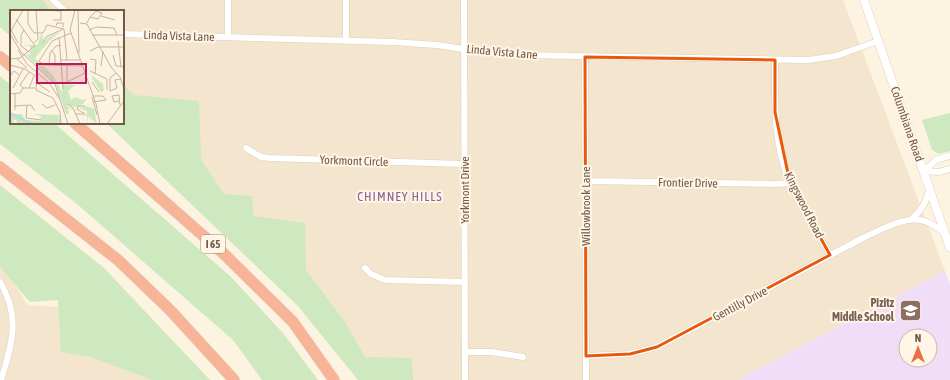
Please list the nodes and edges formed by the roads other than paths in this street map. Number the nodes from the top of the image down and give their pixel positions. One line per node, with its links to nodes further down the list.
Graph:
1 (53, 0): 6 (street)
2 (228, 0): 8 (street)
3 (346, 0): 9 (street)
4 (464, 0): 11 (street, Yorkmont Drive)
5 (864, 0): 10 (main road, Columbiana Road)
6 (63, 10)
7 (124, 34): 8 (street, Linda Vista Lane)
8 (228, 37): 9 (street, Linda Vista Lane)
9 (346, 40): 11 (street, Linda Vista Lane)
10 (878, 41): 14 (street, Linda Vista Lane); 22 (main road, Columbiana Road)
11 (464, 49): 13 (street, Linda Vista Lane); 19 (street, Yorkmont Drive)
12 (0, 57): 15 (highway)
13 (585, 57): 14 (street, Linda Vista Lane); 23 (street, Willowbrook Lane)
14 (775, 60): 24 (street, Kingswood Road)
15 (10, 65)
16 (76, 124): 38 (highway, I 65)
17 (246, 148): 19 (street, Yorkmont Circle)
18 (950, 156): 22 (street)
19 (464, 164): 32 (street, Yorkmont Drive)
20 (0, 166): 37 (highway)
21 (950, 169): 22 (street)
22 (924, 171): 25 (main road, Columbiana Road)
23 (586, 181): 24 (street, Frontier Drive); 34 (street, Willowbrook Lane)
24 (790, 182): 29 (street, Kingswood Road)
25 (930, 188): 26 (street, Gentilly Drive); 27 (main road, Columbiana Road)
26 (911, 220): 27 (street, Gentilly Drive); 29 (street, Gentilly Drive)
27 (945, 233): 28 (main road, Columbiana Road)
28 (950, 248)
29 (830, 255): 34 (street, Gentilly Drive)
30 (365, 268): 32 (street)
31 (0, 282): 36 (street)
32 (465, 282): 33 (street, Yorkmont Drive)
33 (465, 352): 35 (street); 39 (street, Yorkmont Drive)
34 (586, 356): 40 (street)
35 (523, 357)
36 (1, 380)
37 (234, 380)
38 (334, 380)
39 (466, 380)
40 (586, 380)

